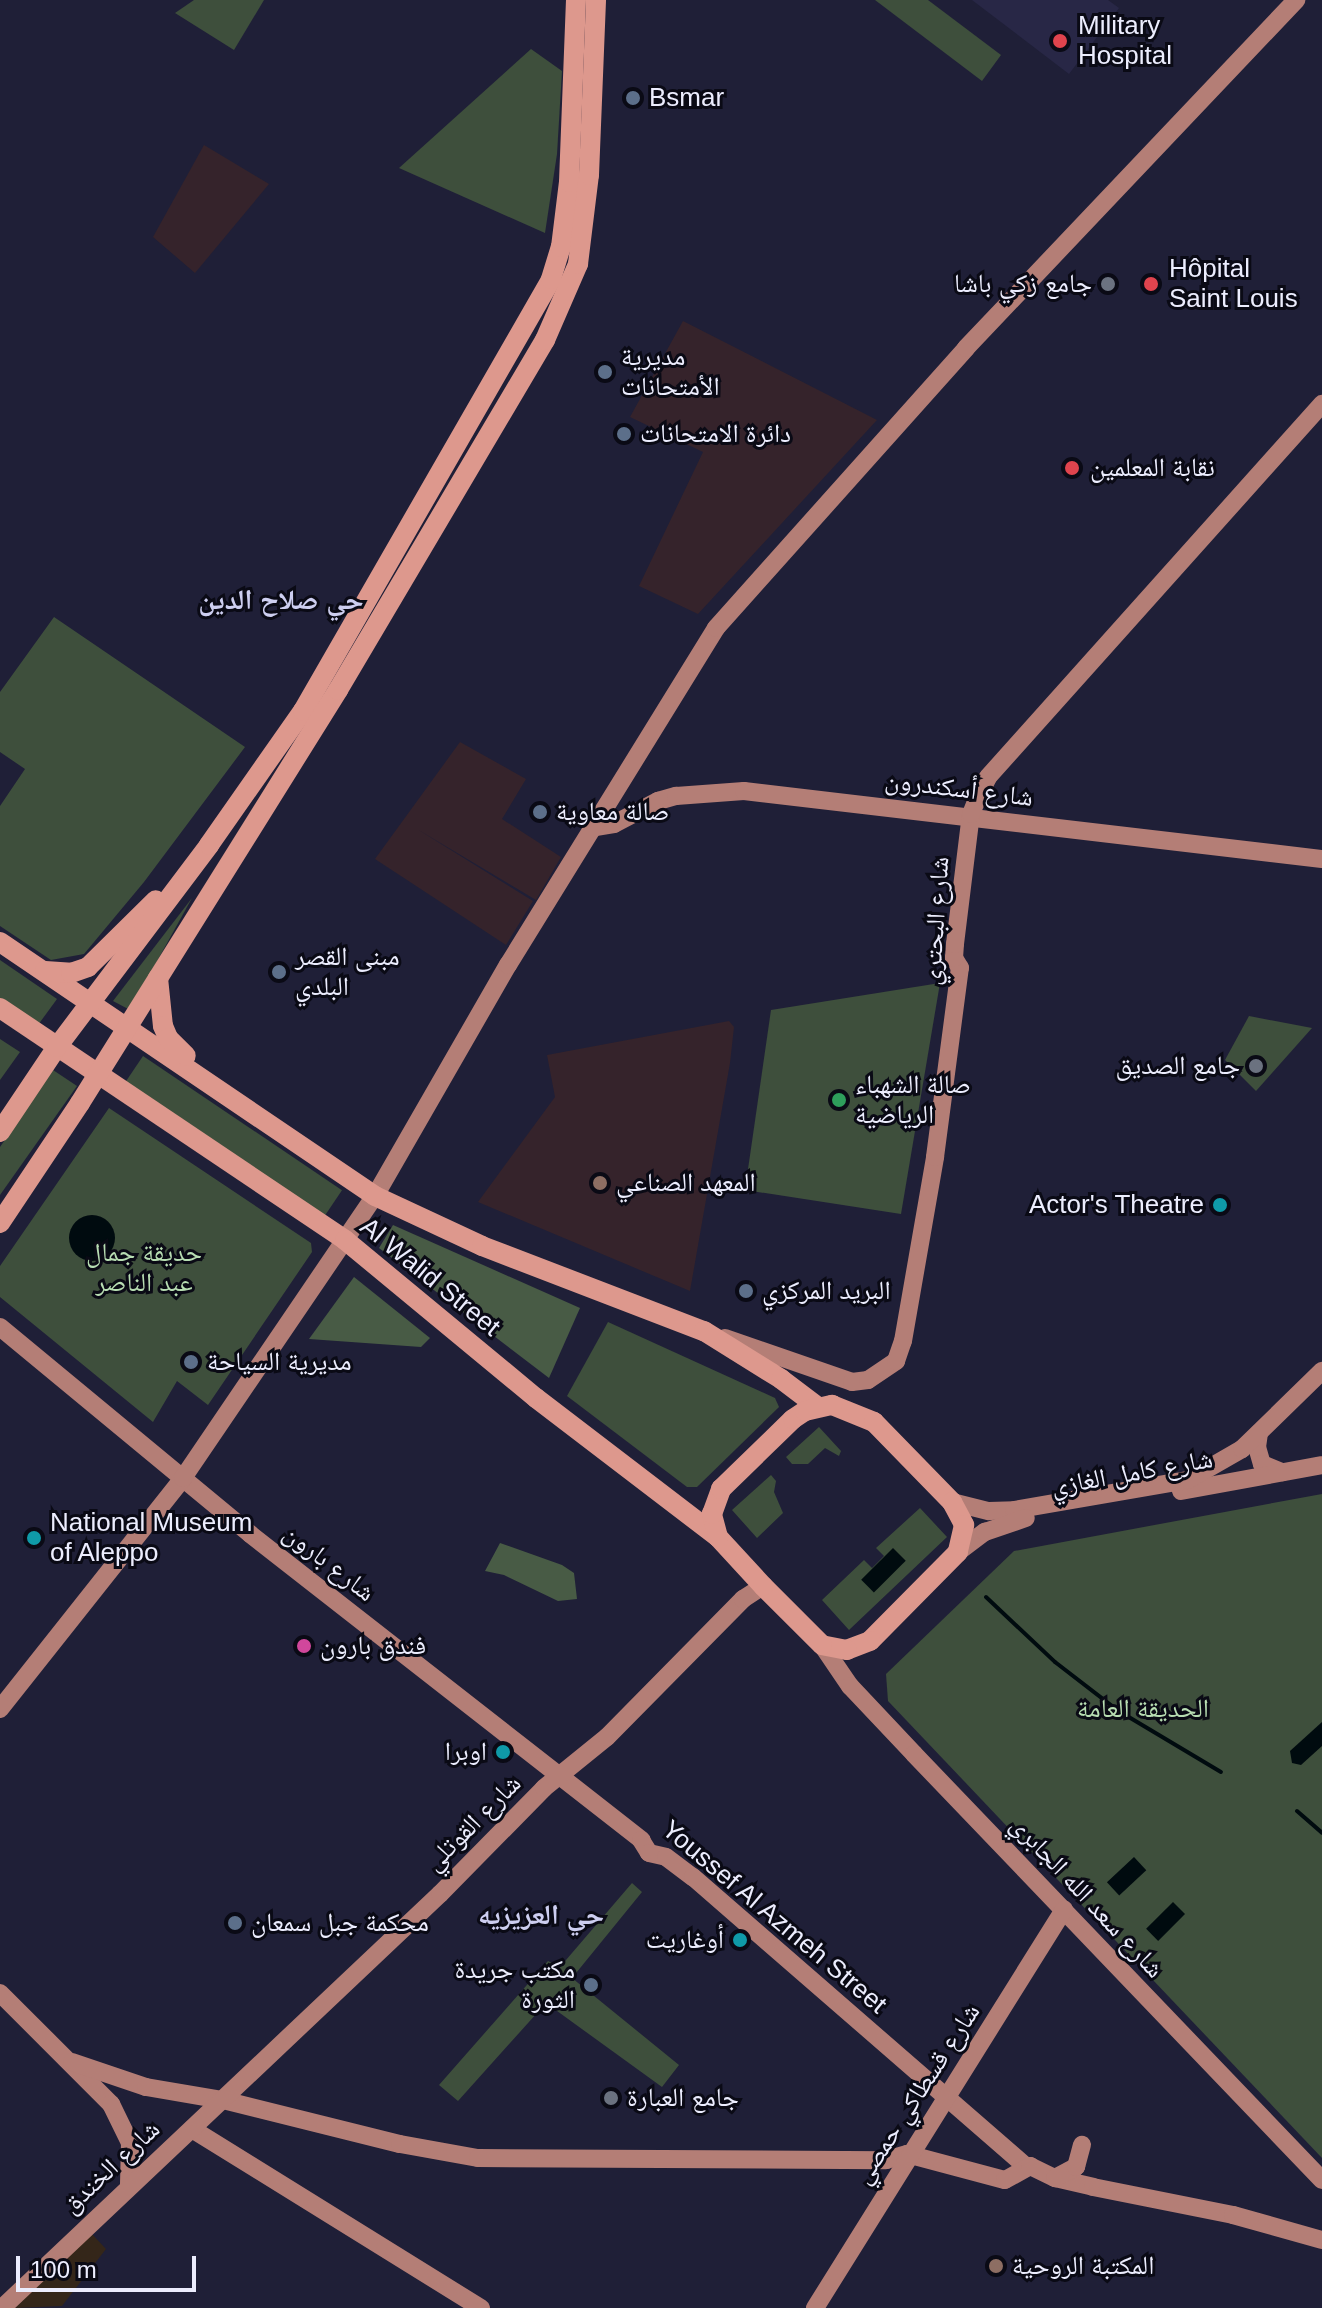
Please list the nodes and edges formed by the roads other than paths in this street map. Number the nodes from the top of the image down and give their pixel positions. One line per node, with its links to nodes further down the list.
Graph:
1 (576, 0): 9 (main road)
2 (1296, 0): 5 (main road)
3 (599, 4): 13 (main road)
4 (1322, 404): 7 (main road, شارع البحتري)
5 (625, 780): 6 (main road); 8 (main road)
6 (658, 801): 7 (main road, شارع أسكندرون); 8 (main road, شارع أسكندرون)
7 (971, 816): 10 (main road, شارع أسكندرون); 25 (main road, شارع البحتري)
8 (597, 827): 21 (main road)
9 (209, 845): 12 (main road); 14 (main road)
10 (1322, 859)
11 (0, 942): 12 (main road)
12 (39, 969): 14 (main road)
13 (158, 978): 16 (main road); 19 (main road)
14 (91, 1004): 16 (main road); 17 (main road)
15 (0, 1008): 17 (main road, Al Walid Street)
16 (128, 1028): 18 (main road); 19 (main road)
17 (57, 1047): 18 (main road, Al Walid Street); 20 (main road)
18 (98, 1075): 22 (main road); 23 (main road, Al Walid Street)
19 (216, 1088): 21 (main road)
20 (0, 1132)
21 (375, 1196): 23 (main road); 25 (main road)
22 (0, 1223)
23 (345, 1240): 31 (main road); 33 (main road, Al Walid Street)
24 (0, 1327): 31 (main road, شارع بارون)
25 (704, 1331): 27 (main road)
26 (1322, 1371): 28 (main road, شارع كامل الغازي)
27 (818, 1407): 32 (main road); 33 (main road)
28 (1259, 1433): 30 (main road); 32 (main road, شارع كامل الغازي)
29 (1322, 1465): 30 (main road, شارع كامل الغازي)
30 (1282, 1472): 34 (main road, شارع كامل الغازي)
31 (183, 1478): 37 (main road); 38 (main road, شارع بارون)
32 (952, 1502): 34 (main road)
33 (718, 1537): 35 (main road)
34 (958, 1552): 36 (main road)
35 (763, 1586): 36 (main road); 38 (main road, شارع القوتلي)
36 (822, 1645): 39 (main road, شارع سعد الله الجابري)
37 (0, 1709)
38 (557, 1776): 44 (main road, Youssef Al Azmeh Street); 45 (main road, شارع القوتلي)
39 (1064, 1909): 44 (main road, شارع قسطاكي حمصي); 51 (main road, شارع سعد الله الجابري)
40 (0, 1993): 42 (main road)
41 (0, 2004): 42 (main road)
42 (37, 2028): 43 (main road)
43 (72, 2062): 45 (main road); 52 (main road)
44 (946, 2094): 48 (main road, شارع قسطاكي حمصي); 49 (main road, Youssef Al Azmeh Street)
45 (223, 2100): 46 (main road, شارع الخندق); 48 (main road)
46 (192, 2129): 52 (main road, شارع الخندق); 55 (main road)
47 (1082, 2145): 50 (main road)
48 (907, 2154): 49 (main road); 56 (main road, شارع قسطاكي حمصي)
49 (1026, 2166): 50 (main road, Youssef Al Azmeh Street)
50 (1055, 2178): 53 (main road, Youssef Al Azmeh Street)
51 (1322, 2180)
52 (129, 2185): 54 (main road, شارع الخندق)
53 (1322, 2240)
54 (2, 2308)
55 (481, 2308)
56 (815, 2308)

